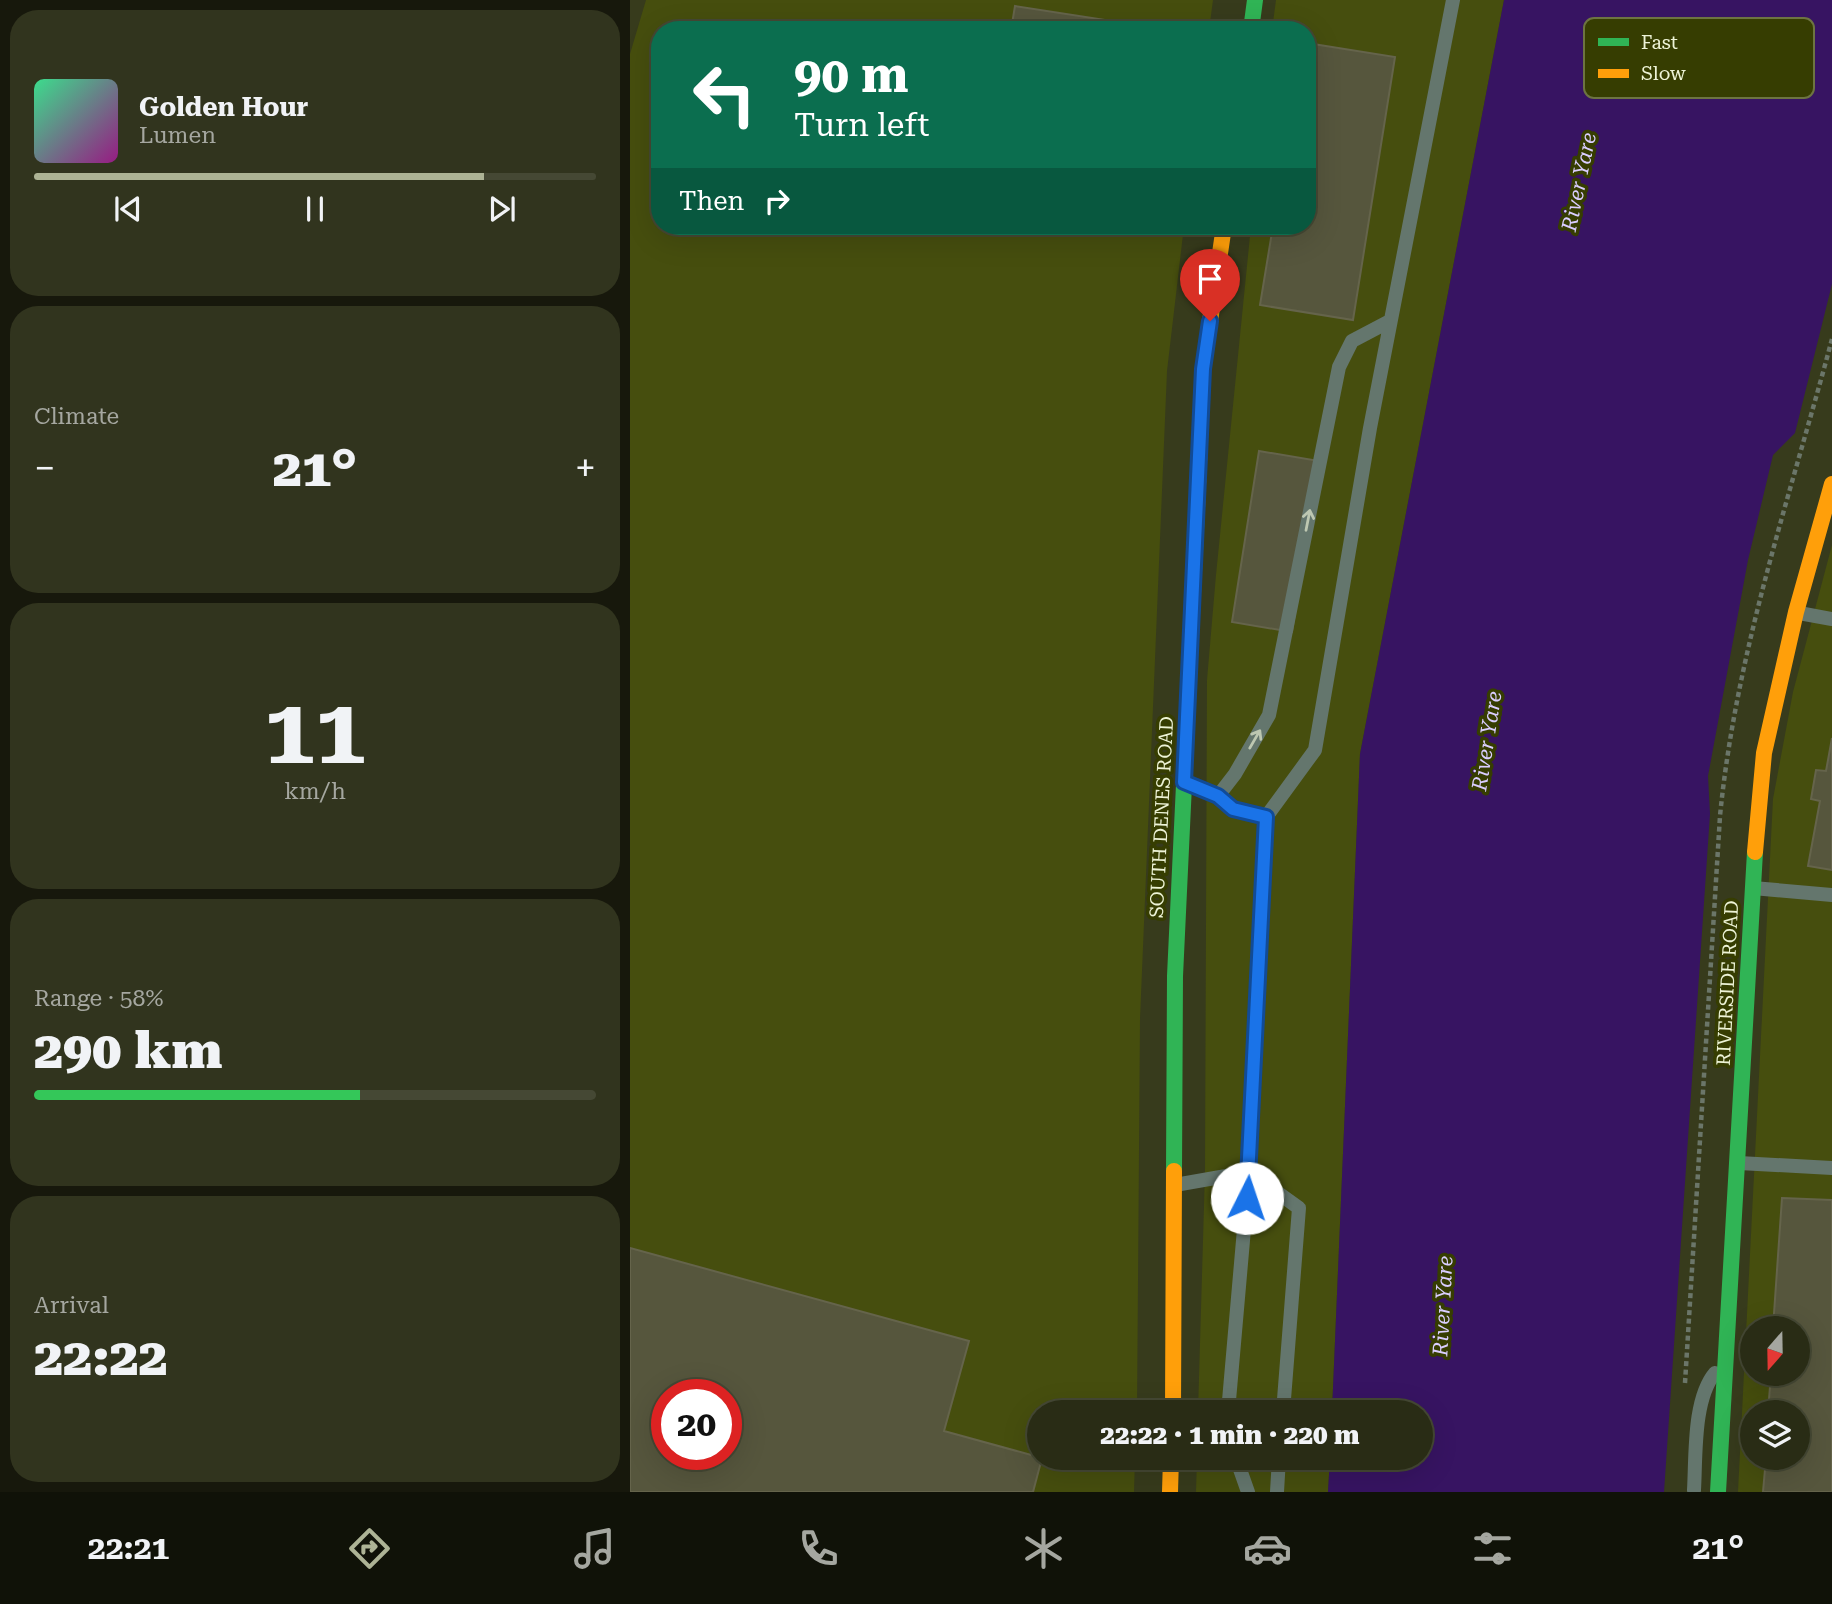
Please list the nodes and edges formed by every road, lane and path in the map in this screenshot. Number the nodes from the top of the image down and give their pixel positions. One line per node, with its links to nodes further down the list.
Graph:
1 (1255, 0): 3 (street)
2 (1454, 0): 5 (lane)
3 (1252, 21)
4 (1223, 235): 9 (street, SOUTH DENES ROAD)
5 (1390, 321): 10 (lane, one-way to 5); 11 (lane)
6 (1832, 484): 7 (street, RIVERSIDE ROAD)
7 (1796, 612): 8 (lane); 12 (street, RIVERSIDE ROAD)
8 (1832, 619)
9 (1184, 782): 10 (lane); 17 (street, SOUTH DENES ROAD)
10 (1218, 796): 11 (lane)
11 (1266, 817): 16 (lane)
12 (1753, 888): 13 (lane); 14 (street, RIVERSIDE ROAD)
13 (1832, 895)
14 (1739, 1163): 15 (lane); 18 (street, RIVERSIDE ROAD)
15 (1832, 1168)
16 (1249, 1172): 17 (lane); 20 (lane); 21 (lane)
17 (1173, 1185): 19 (street, SOUTH DENES ROAD)
18 (1726, 1360): 25 (lane); 29 (street, RIVERSIDE ROAD)
19 (1173, 1400)
20 (1229, 1400)
21 (1284, 1400)
22 (1171, 1470): 26 (street)
23 (1240, 1470): 27 (lane)
24 (1278, 1470): 28 (lane)
25 (1693, 1490)
26 (1170, 1492)
27 (1248, 1492)
28 (1277, 1492)
29 (1718, 1492)

